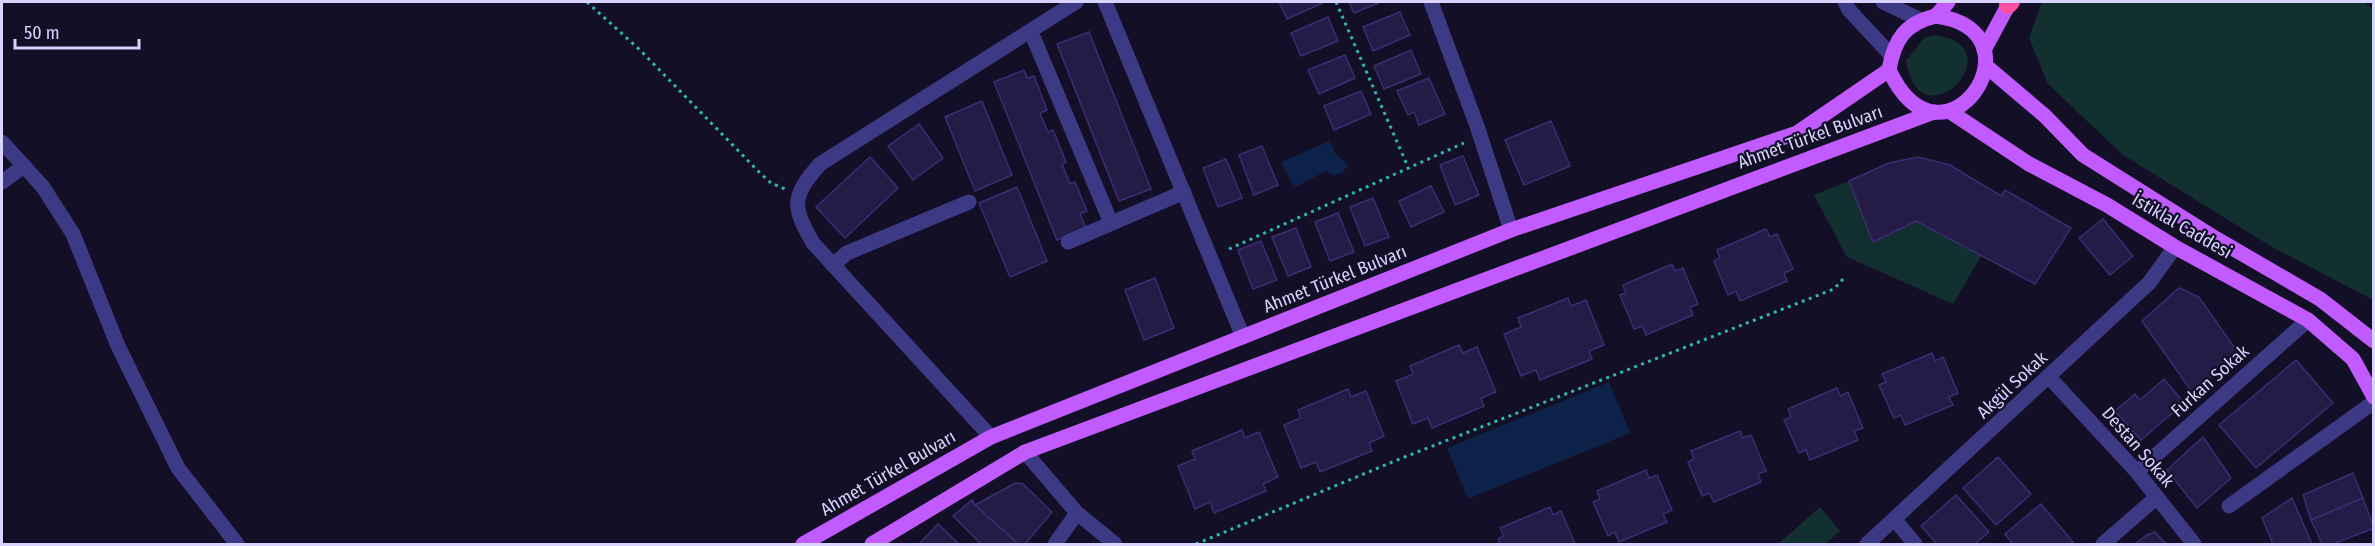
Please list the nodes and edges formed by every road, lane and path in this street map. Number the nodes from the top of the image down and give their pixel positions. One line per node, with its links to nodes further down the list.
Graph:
1 (587, 2): 22 (path)
2 (1076, 2): 22 (street)
3 (1105, 2): 21 (street)
4 (1336, 2): 19 (path)
5 (1431, 2): 25 (street)
6 (1845, 2): 14 (street)
7 (1883, 2): 11 (street)
8 (1948, 2): 10 (main road)
9 (2009, 3): 13 (main road)
10 (1936, 16): 11 (main road); 13 (main road)
11 (1921, 20): 14 (main road)
12 (1034, 39): 24 (street)
13 (1985, 58): 15 (main road); 33 (main road, İstiklal Caddesi)
14 (1890, 63): 15 (main road); 25 (main road, Ahmet Türkel Bulvarı)
15 (1942, 111): 27 (main road, İstiklal Caddesi); 38 (main road, Ahmet Türkel Bulvarı)
16 (2, 142): 18 (street)
17 (1464, 143): 19 (path)
18 (24, 166): 20 (street); 44 (street)
19 (1408, 167): 28 (path)
20 (2, 182)
21 (1184, 192): 24 (street); 32 (street)
22 (799, 196): 29 (street)
23 (969, 202): 29 (street)
24 (1111, 223): 26 (street)
25 (1511, 230): 32 (main road, Ahmet Türkel Bulvarı)
26 (1068, 242)
27 (2175, 247): 31 (main road, İstiklal Caddesi); 34 (street, Akgül Sokak)
28 (1229, 249)
29 (833, 266): 37 (street)
30 (1844, 278): 49 (path)
31 (2308, 320): 35 (main road, İstiklal Caddesi); 39 (street, Furkan Sokak)
32 (1243, 337): 37 (main road, Ahmet Türkel Bulvarı)
33 (2373, 341)
34 (2049, 377): 39 (street, Destan Sokak); 43 (street, Akgül Sokak)
35 (2373, 397)
36 (2373, 402): 41 (street)
37 (991, 437): 45 (main road, Ahmet Türkel Bulvarı)
38 (1025, 453): 42 (street); 46 (main road, Ahmet Türkel Bulvarı)
39 (2137, 471): 40 (street, Destan Sokak)
40 (2157, 497): 52 (street); 53 (street, Destan Sokak)
41 (2229, 506)
42 (1077, 513): 47 (street); 48 (street)
43 (1895, 520): 50 (street, Akgül Sokak); 51 (street)
44 (237, 544)
45 (803, 544)
46 (872, 544)
47 (1055, 544)
48 (1114, 544)
49 (1196, 544)
50 (1867, 544)
51 (1915, 544)
52 (2103, 544)
53 (2194, 544)

